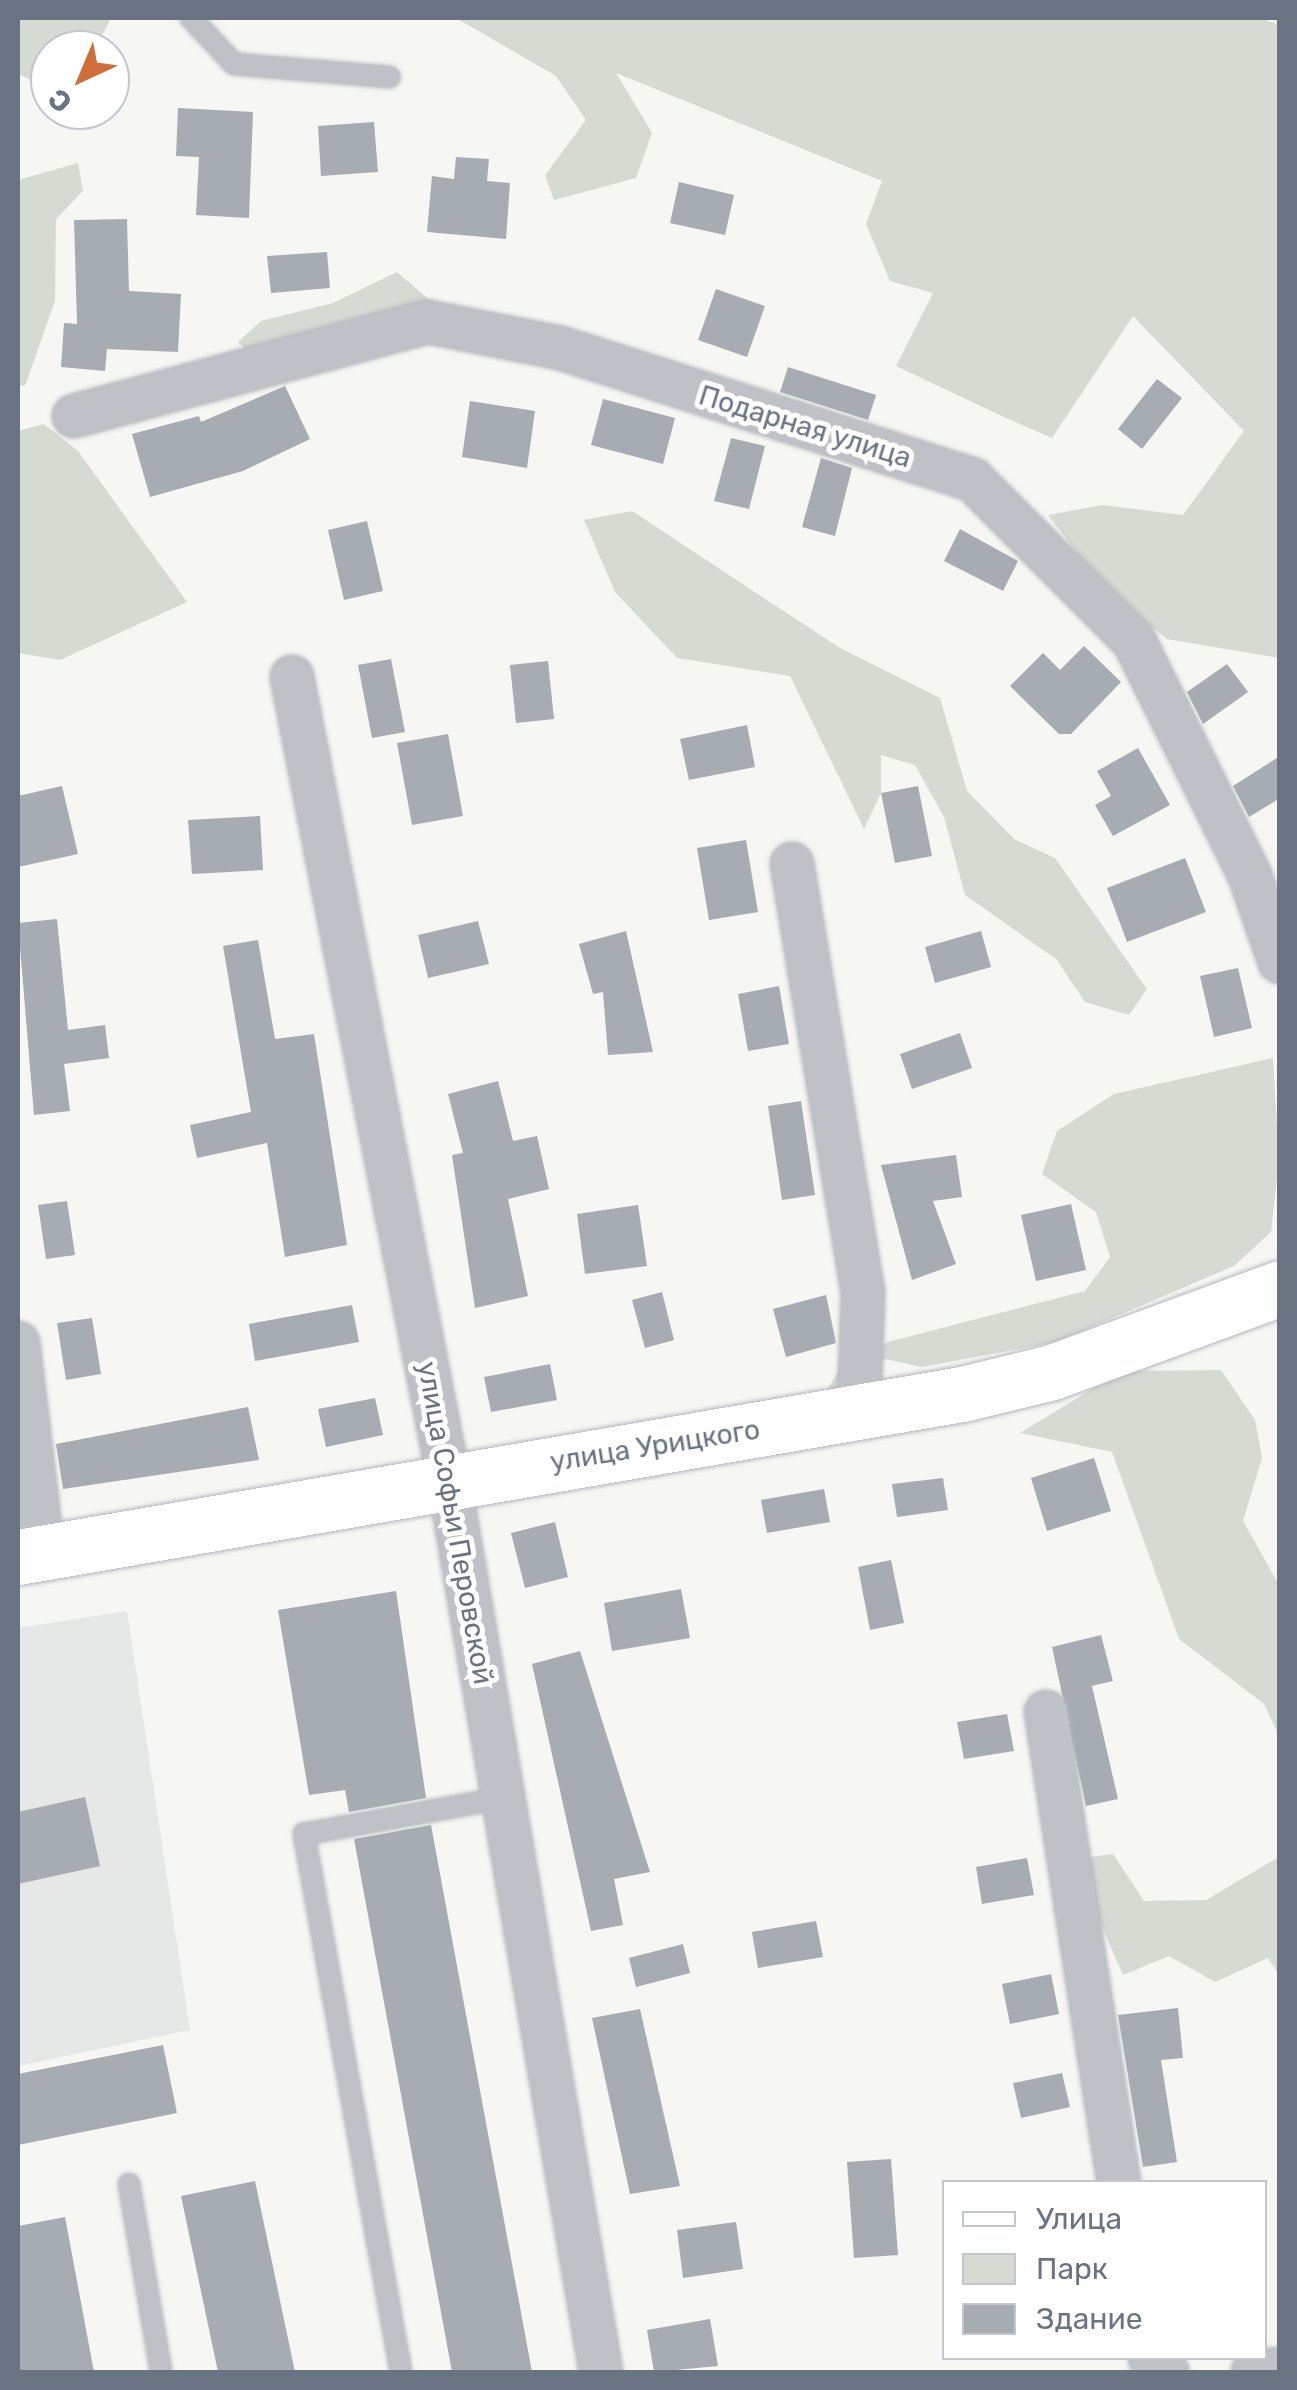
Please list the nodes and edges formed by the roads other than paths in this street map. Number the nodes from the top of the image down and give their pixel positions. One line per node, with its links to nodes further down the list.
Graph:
1 (191, 18): 2 (lane)
2 (390, 77)
3 (74, 416): 6 (street, Подарная улица)
4 (292, 677): 10 (street, улица Софьи Перовской)
5 (792, 864): 9 (street)
6 (1280, 962)
7 (1280, 1288): 9 (main road, улица Урицкого)
8 (18, 1343): 11 (street)
9 (858, 1414): 10 (main road, улица Урицкого)
10 (449, 1480): 11 (main road, улица Урицкого); 13 (street, улица Софьи Перовской)
11 (30, 1555)
12 (1046, 1712): 14 (street)
13 (503, 1798): 18 (lane); 19 (street, улица Софьи Перовской)
14 (1119, 2180)
15 (129, 2184): 17 (lane)
16 (1280, 2369): 20 (street)
17 (161, 2372)
18 (401, 2372)
19 (600, 2372)
20 (1253, 2372)

